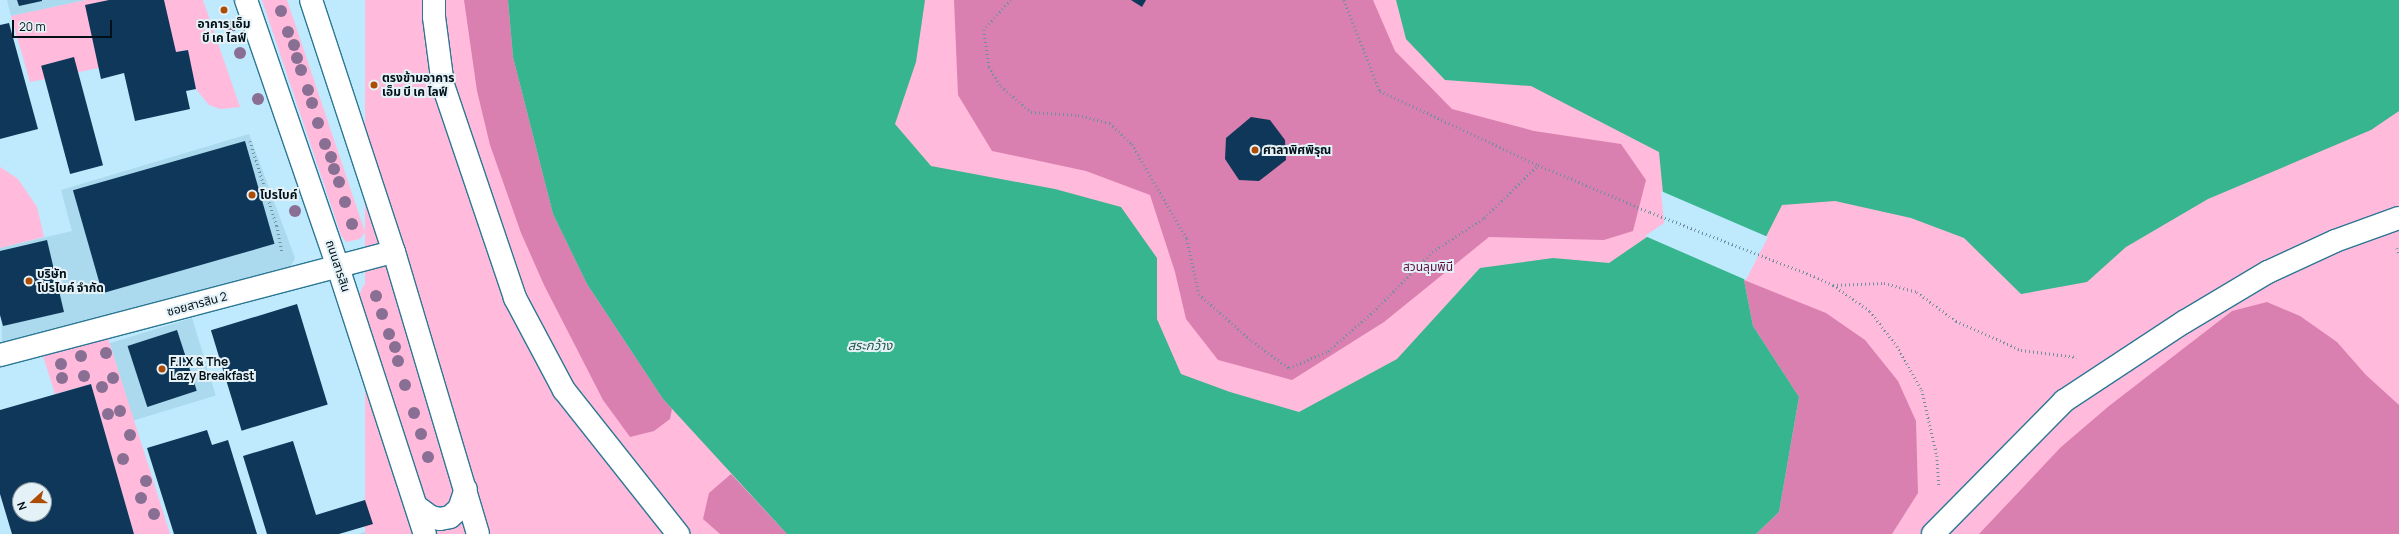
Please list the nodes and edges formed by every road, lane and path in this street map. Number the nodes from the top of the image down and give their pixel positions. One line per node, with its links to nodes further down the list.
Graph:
1 (246, 0): 11 (street, ถนนสารสิน)
2 (311, 0): 9 (street)
3 (434, 0): 20 (street)
4 (1011, 0): 7 (path)
5 (1344, 0): 7 (path)
6 (250, 141): 10 (path)
7 (1538, 165): 12 (path)
8 (2399, 218): 17 (street)
9 (394, 252): 11 (street, ซอยสารสิน 2); 15 (street)
10 (279, 255)
11 (338, 267): 13 (street, ซอยสารสิน 2); 16 (street, ถนนสารสิน)
12 (1833, 284): 14 (path); 17 (path)
13 (0, 355)
14 (2080, 357)
15 (466, 489): 16 (street); 19 (street)
16 (417, 507): 18 (street, ถนนสารสิน)
17 (1936, 530)
18 (419, 533)
19 (478, 534)
20 (678, 534)

